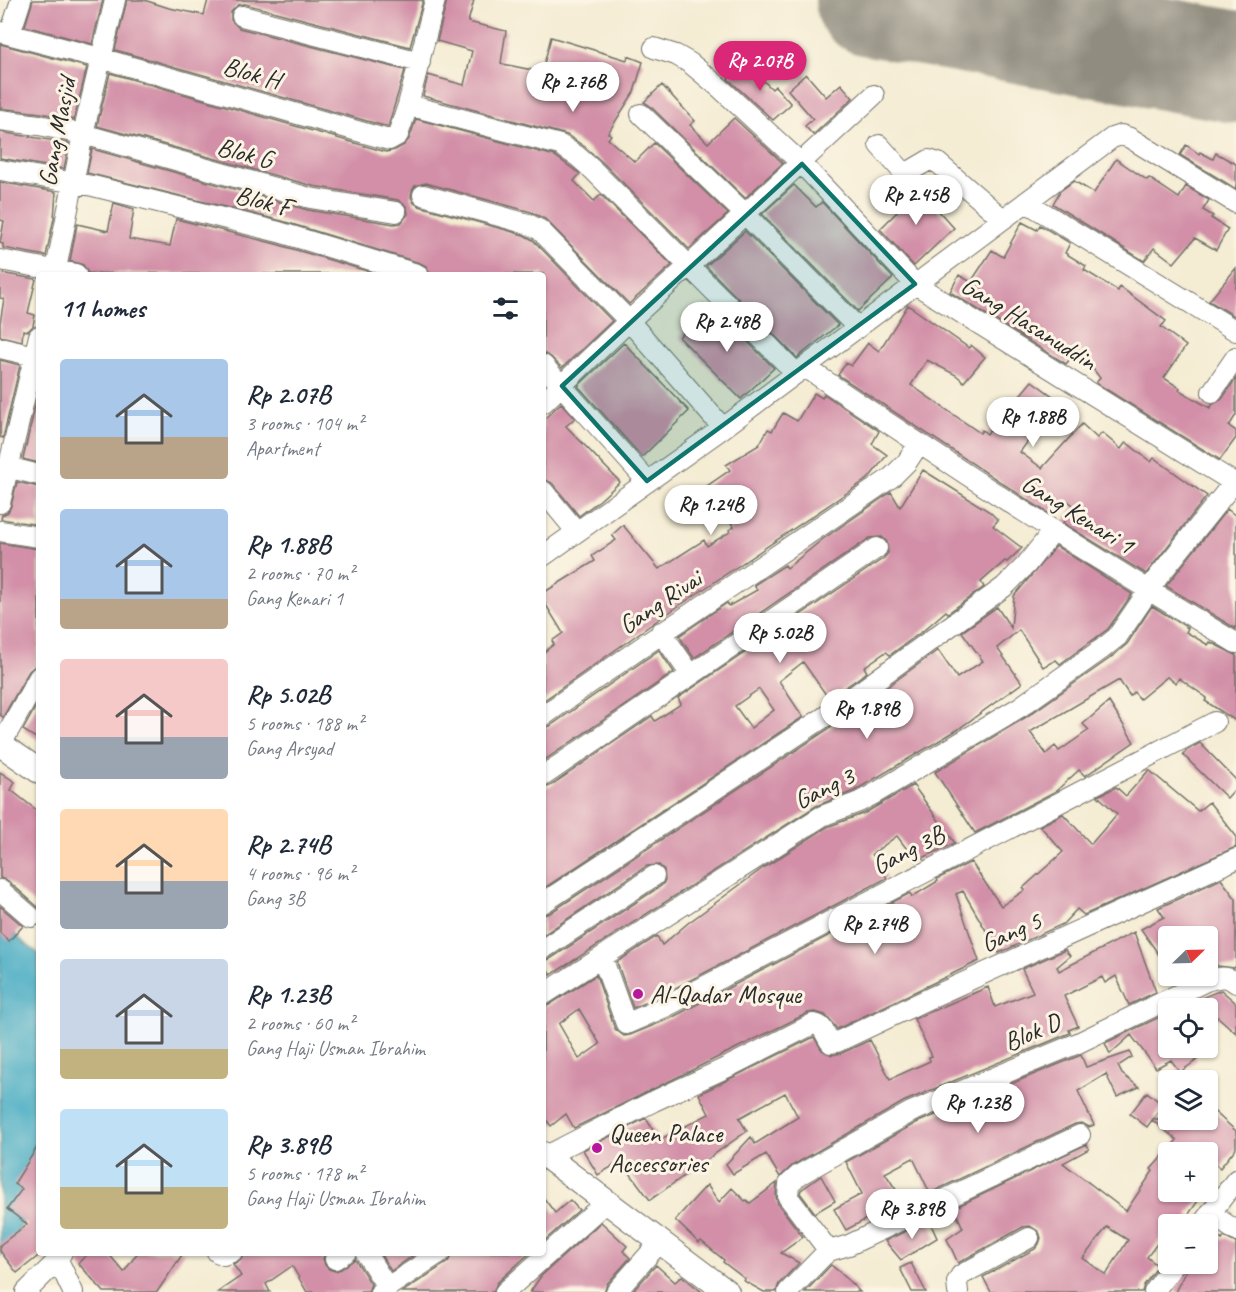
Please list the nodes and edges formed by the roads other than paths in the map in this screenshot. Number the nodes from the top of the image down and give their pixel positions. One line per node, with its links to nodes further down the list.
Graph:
1 (21, 0): 5 (street)
2 (114, 0): 7 (street, Gang Masjid)
3 (435, 0): 8 (street)
4 (242, 16): 8 (street)
5 (5, 33): 7 (street, Blok H)
6 (654, 48): 15 (street, Gang Hasanuddin)
7 (100, 58): 10 (street, Blok H); 13 (street, Gang Masjid)
8 (420, 62): 10 (street)
9 (874, 95): 15 (street)
10 (408, 105): 25 (street, Gang Kenari 1)
11 (641, 114): 22 (street)
12 (0, 120): 13 (street, Blok G)
13 (83, 134): 17 (street, Gang Masjid); 21 (street, Blok G)
14 (879, 145): 23 (street)
15 (802, 164): 22 (street); 29 (street, Gang Hasanuddin)
16 (0, 170): 17 (street, Blok F)
17 (84, 184): 27 (street, Gang Masjid); 28 (street, Blok F)
18 (423, 195): 30 (street)
19 (1026, 202): 20 (street); 23 (street); 32 (street)
20 (1236, 203)
21 (396, 213)
22 (745, 214): 25 (street); 31 (street)
23 (1004, 219): 29 (street)
24 (0, 260): 26 (street)
25 (689, 266): 30 (street); 37 (street, Gang Kenari 1)
26 (52, 272)
27 (56, 272)
28 (410, 272)
29 (915, 284): 31 (street); 47 (street, Gang Hasanuddin)
30 (629, 321): 38 (street); 42 (street)
31 (858, 328): 37 (street)
32 (1236, 331)
33 (0, 348): 34 (street)
34 (36, 356): 41 (street)
35 (1236, 357): 39 (street)
36 (546, 368): 38 (street)
37 (800, 370): 42 (street); 43 (street, Gang Kenari 1)
38 (562, 386): 40 (street); 46 (street)
39 (1212, 392)
40 (546, 400)
41 (31, 403): 44 (street)
42 (723, 428): 46 (street)
43 (918, 445): 51 (street, Gang Kenari 1); 57 (street, Gang Rivai)
44 (7, 467): 45 (street); 49 (street)
45 (36, 474)
46 (647, 481): 52 (street)
47 (1235, 483): 56 (street, Gang 3)
48 (546, 495): 52 (street)
49 (0, 503)
50 (0, 531): 53 (street)
51 (1053, 531): 56 (street, Gang Kenari 1); 69 (street)
52 (577, 532): 55 (street)
53 (36, 537)
54 (877, 548): 59 (street)
55 (546, 554)
56 (1149, 591): 58 (street, Gang Kenari 1); 72 (street, Gang 3)
57 (661, 632): 59 (street); 61 (street, Gang Rivai)
58 (1236, 643)
59 (691, 675): 65 (street)
60 (36, 682): 63 (street)
61 (546, 714)
62 (1215, 722): 72 (street, Gang 3B)
63 (0, 744): 64 (street)
64 (36, 769)
65 (546, 774)
66 (1236, 859): 76 (street, Gang 5)
67 (654, 876): 71 (street)
68 (0, 890): 70 (street)
69 (546, 901)
70 (31, 917)
71 (546, 948)
72 (602, 957): 74 (street, Gang 3)
73 (1236, 983): 84 (street, Blok D)
74 (546, 993)
75 (1080, 1135): 84 (street)
76 (547, 1162): 78 (street)
77 (1236, 1179): 79 (street)
78 (606, 1202): 83 (street); 85 (street)
79 (1210, 1214)
80 (1218, 1224): 81 (street)
81 (1236, 1231)
82 (1029, 1238): 98 (street)
83 (660, 1242): 95 (street); 96 (street)
84 (829, 1251): 97 (street)
85 (546, 1255)
86 (60, 1256): 92 (street); 93 (street)
87 (367, 1256): 91 (street)
88 (435, 1256): 91 (street)
89 (545, 1256): 94 (street)
90 (1167, 1274): 99 (street)
91 (383, 1290)
92 (26, 1292)
93 (73, 1292)
94 (505, 1292)
95 (616, 1292)
96 (727, 1292)
97 (788, 1292)
98 (958, 1292)
99 (1154, 1292)

